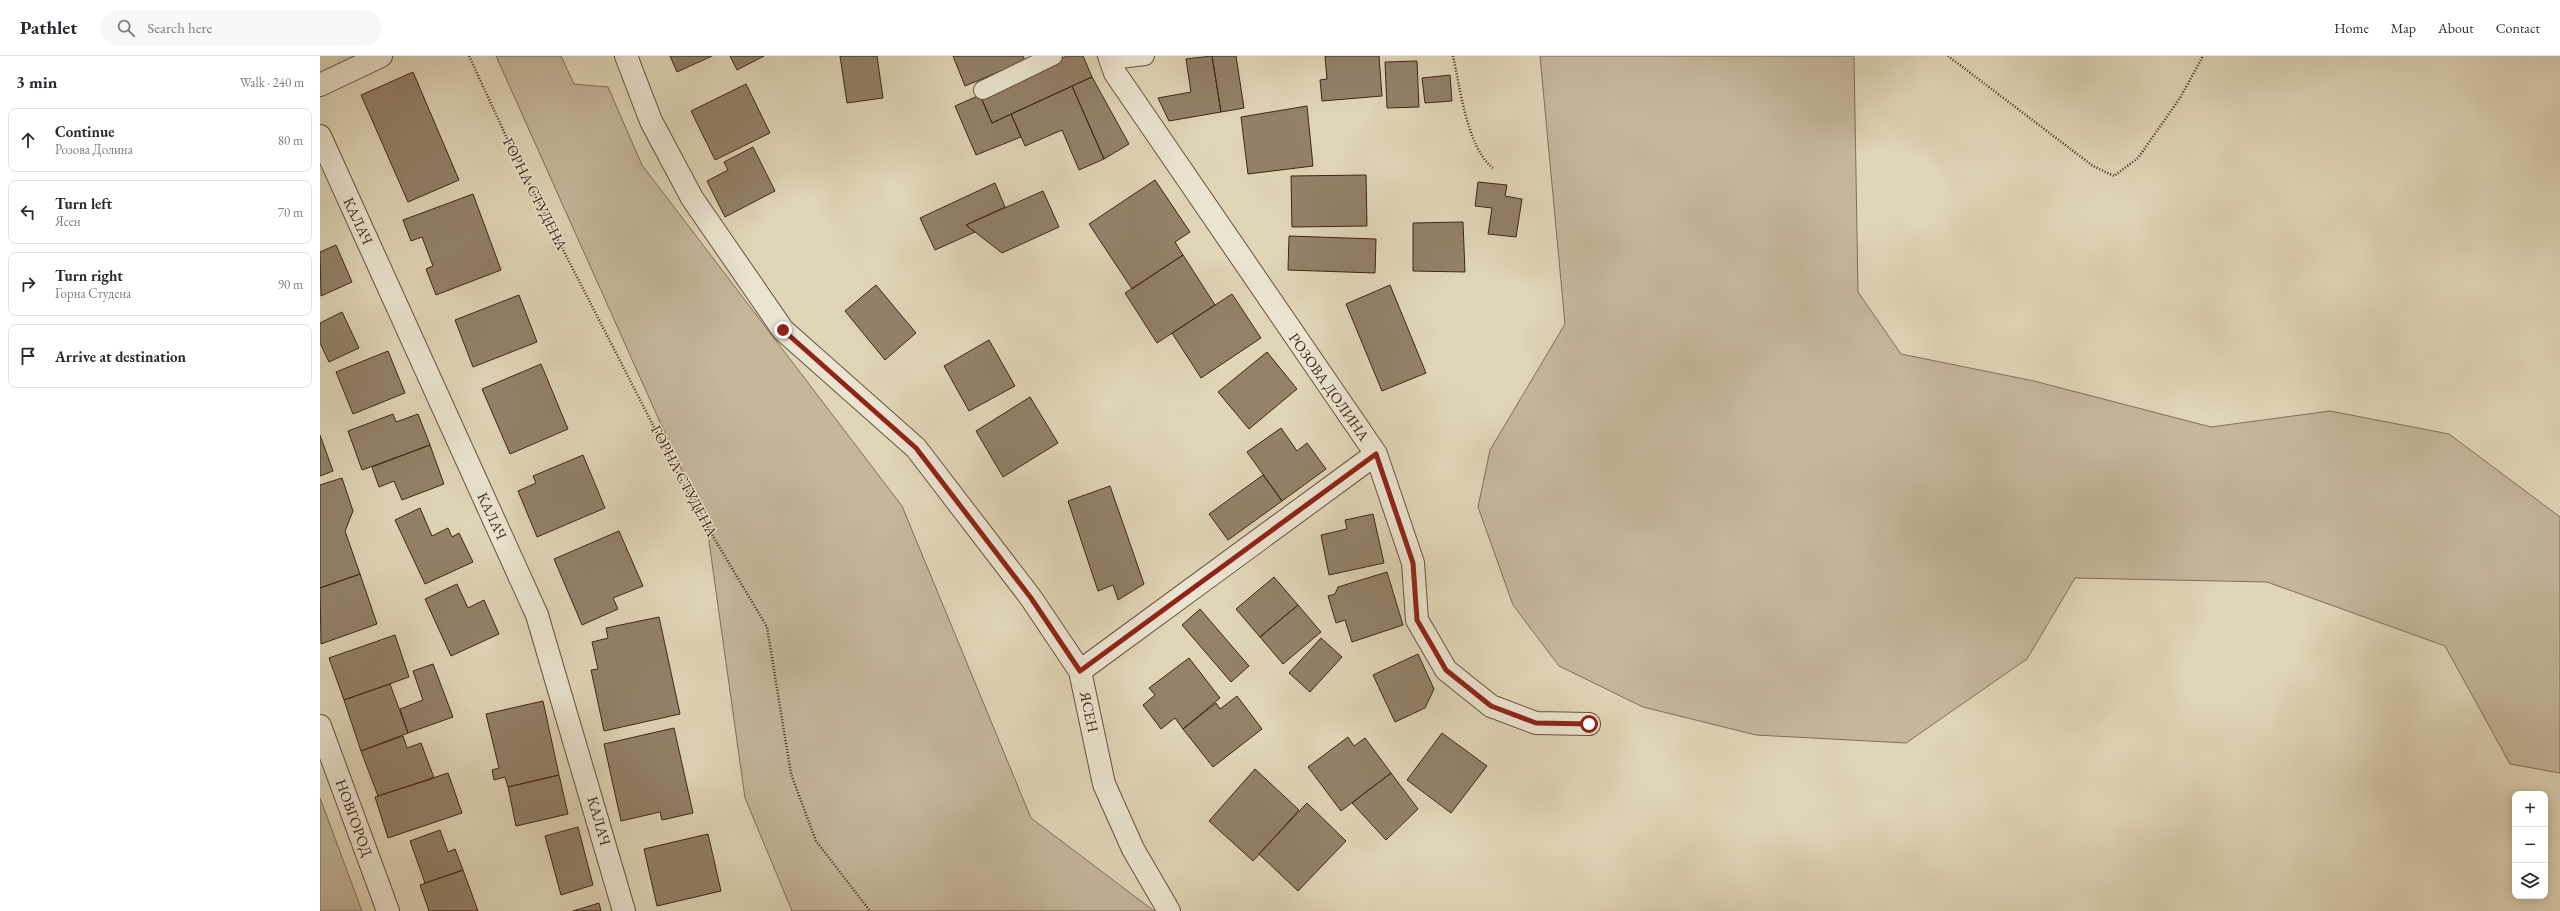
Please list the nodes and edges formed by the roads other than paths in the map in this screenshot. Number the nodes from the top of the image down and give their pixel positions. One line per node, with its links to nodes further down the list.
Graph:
1 (381, 56): 6 (street)
2 (626, 56): 10 (street)
3 (1053, 56): 7 (lane)
4 (1144, 56): 5 (lane)
5 (1110, 58): 9 (street, РОЗОВА ДОЛИНА)
6 (320, 85)
7 (983, 90)
8 (320, 136): 14 (street, КАЛАЧ)
9 (1376, 454): 10 (street, ЯСЕН); 11 (street, РОЗОВА ДОЛИНА)
10 (1080, 671): 15 (street, ЯСЕН)
11 (1589, 724)
12 (320, 726): 13 (street, НОВГОРОД)
13 (388, 911)
14 (624, 911)
15 (1169, 911)

